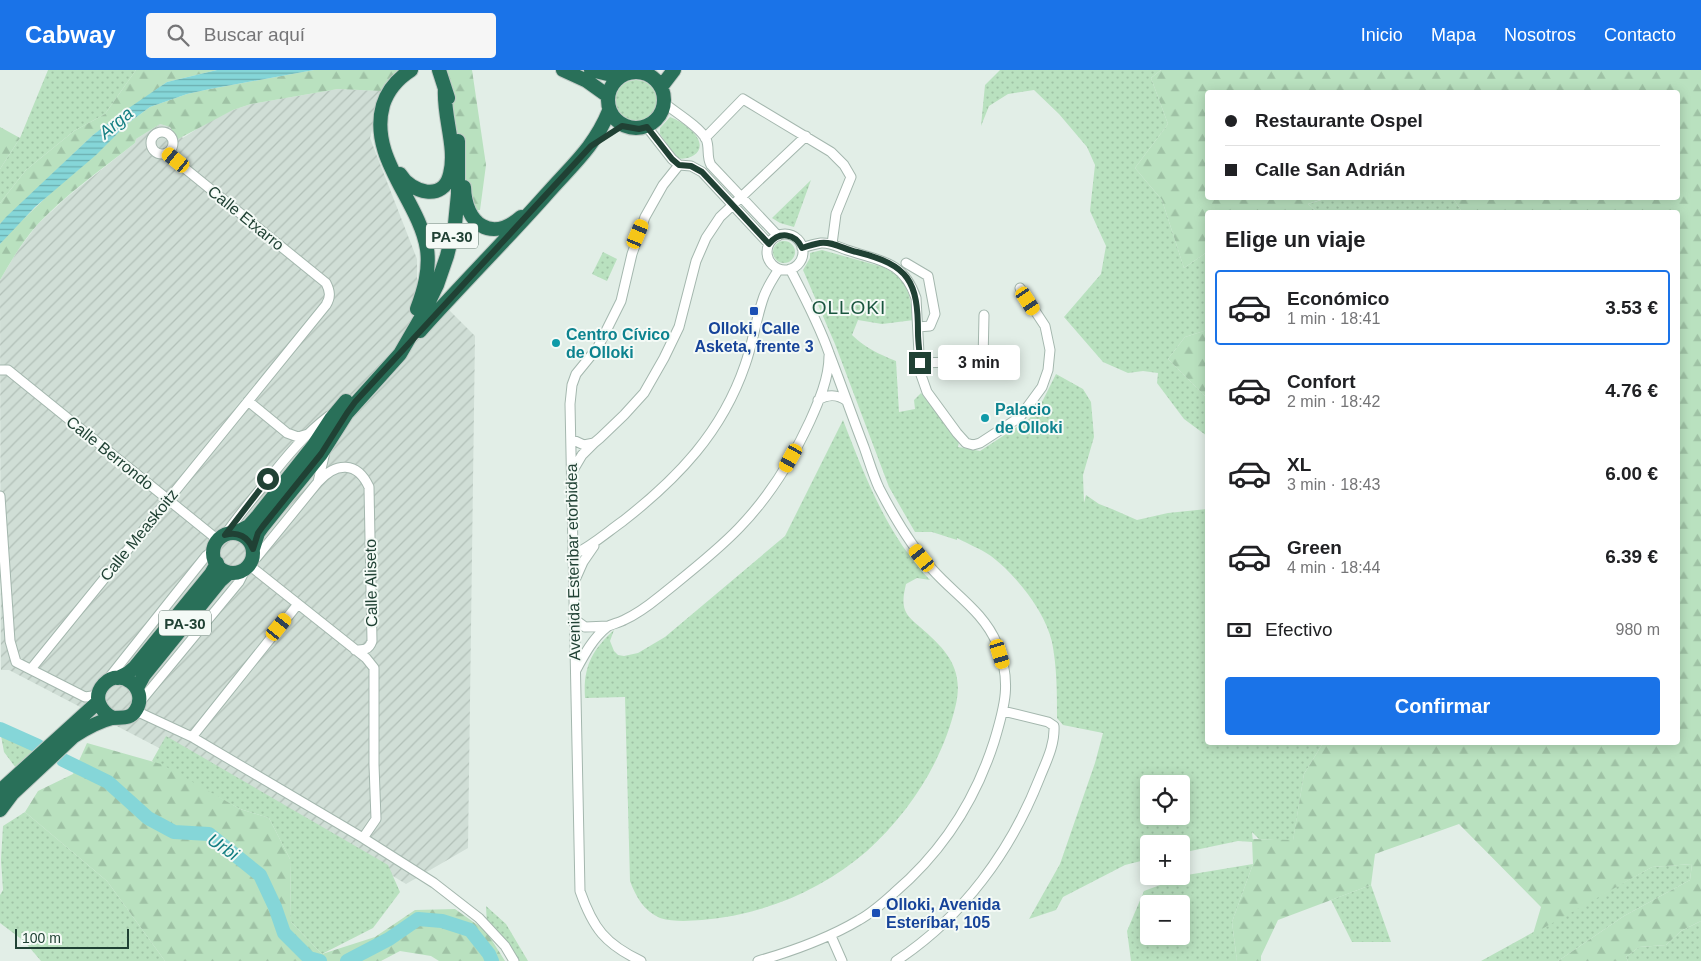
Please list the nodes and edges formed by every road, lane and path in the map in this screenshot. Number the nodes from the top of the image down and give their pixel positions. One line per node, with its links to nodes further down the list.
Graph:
1 (411, 70): 7 (highway); 36 (highway)
2 (563, 70): 9 (highway)
3 (591, 70): 6 (highway)
4 (674, 70): 8 (highway)
5 (651, 72): 6 (highway); 8 (highway)
6 (620, 76): 9 (highway)
7 (442, 78): 16 (highway, PA-30)
8 (661, 87): 10 (highway)
9 (608, 96): 11 (highway)
10 (664, 103): 13 (highway); 15 (street)
11 (609, 111): 12 (highway); 17 (highway)
12 (622, 126): 13 (highway); 17 (highway)
13 (647, 127): 20 (street)
14 (806, 136): 15 (street); 23 (street); 27 (street)
15 (705, 138): 19 (street)
16 (458, 141): 22 (highway); 36 (highway, PA-30)
17 (591, 146): 22 (highway)
18 (166, 153): 32 (street, Calle Etxarro)
19 (707, 153): 21 (street); 23 (street)
20 (679, 165): 21 (street); 45 (street, Avenida Esteribar etorbidea)
21 (691, 166): 24 (street)
22 (544, 196): 36 (highway)
23 (742, 198): 24 (street); 25 (street)
24 (734, 205): 26 (street); 46 (street)
25 (778, 236): 26 (street); 28 (street)
26 (769, 244): 30 (street)
27 (832, 244): 28 (street); 35 (street)
28 (802, 248): 31 (street)
29 (906, 263): 35 (street)
30 (778, 269): 31 (street); 53 (street)
31 (790, 269): 37 (street)
32 (326, 283): 41 (street, Calle Measkoitz)
33 (1020, 288): 38 (street)
34 (984, 315): 38 (street)
35 (918, 327): 38 (street)
36 (397, 351): 43 (highway, PA-30); 47 (highway, PA-30)
37 (828, 351): 40 (street); 42 (street)
38 (920, 363)
39 (0, 370): 51 (street, Calle Berrondo)
40 (818, 400): 42 (street); 61 (street)
41 (248, 401): 44 (street); 51 (street, Calle Measkoitz)
42 (847, 401): 68 (street)
43 (339, 409): 44 (street); 54 (highway, PA-30)
44 (308, 434): 54 (street)
45 (570, 439): 46 (street); 48 (street, Avenida Esteribar etorbidea)
46 (594, 443): 48 (street)
47 (326, 446): 49 (street); 56 (highway, PA-30)
48 (571, 473): 52 (street, Avenida Esteribar etorbidea)
49 (318, 482): 56 (street); 62 (street, Calle Aliseto)
50 (0, 496): 63 (street)
51 (168, 500): 54 (street, Calle Berrondo); 63 (street, Calle Measkoitz)
52 (572, 536): 53 (street); 55 (street, Avenida Esteribar etorbidea)
53 (599, 540): 55 (street); 58 (street)
54 (222, 544): 56 (highway); 57 (highway); 65 (highway, PA-30)
55 (573, 555): 58 (street, Avenida Esteribar etorbidea)
56 (250, 560): 57 (highway); 59 (street); 67 (street)
57 (229, 573): 67 (highway, PA-30)
58 (574, 582): 60 (street, Avenida Esteribar etorbidea)
59 (298, 604): 62 (street); 70 (street)
60 (574, 619): 61 (street); 64 (street, Avenida Esteribar etorbidea)
61 (608, 626): 64 (street)
62 (355, 650): 73 (street, Calle Aliseto)
63 (31, 669): 66 (street)
64 (576, 670): 76 (street, Avenida Esteribar etorbidea)
65 (112, 680): 66 (highway, PA-30); 67 (highway)
66 (98, 698): 69 (highway); 71 (highway, PA-30)
67 (138, 700): 69 (highway); 70 (street)
68 (1003, 711): 74 (street); 79 (street)
69 (113, 718): 72 (highway)
70 (192, 737): 73 (street)
71 (0, 791)
72 (0, 810)
73 (363, 838): 75 (street)
74 (831, 936): 77 (street); 78 (street)
75 (514, 961)
76 (641, 961)
77 (758, 961)
78 (842, 961)
79 (896, 961)

